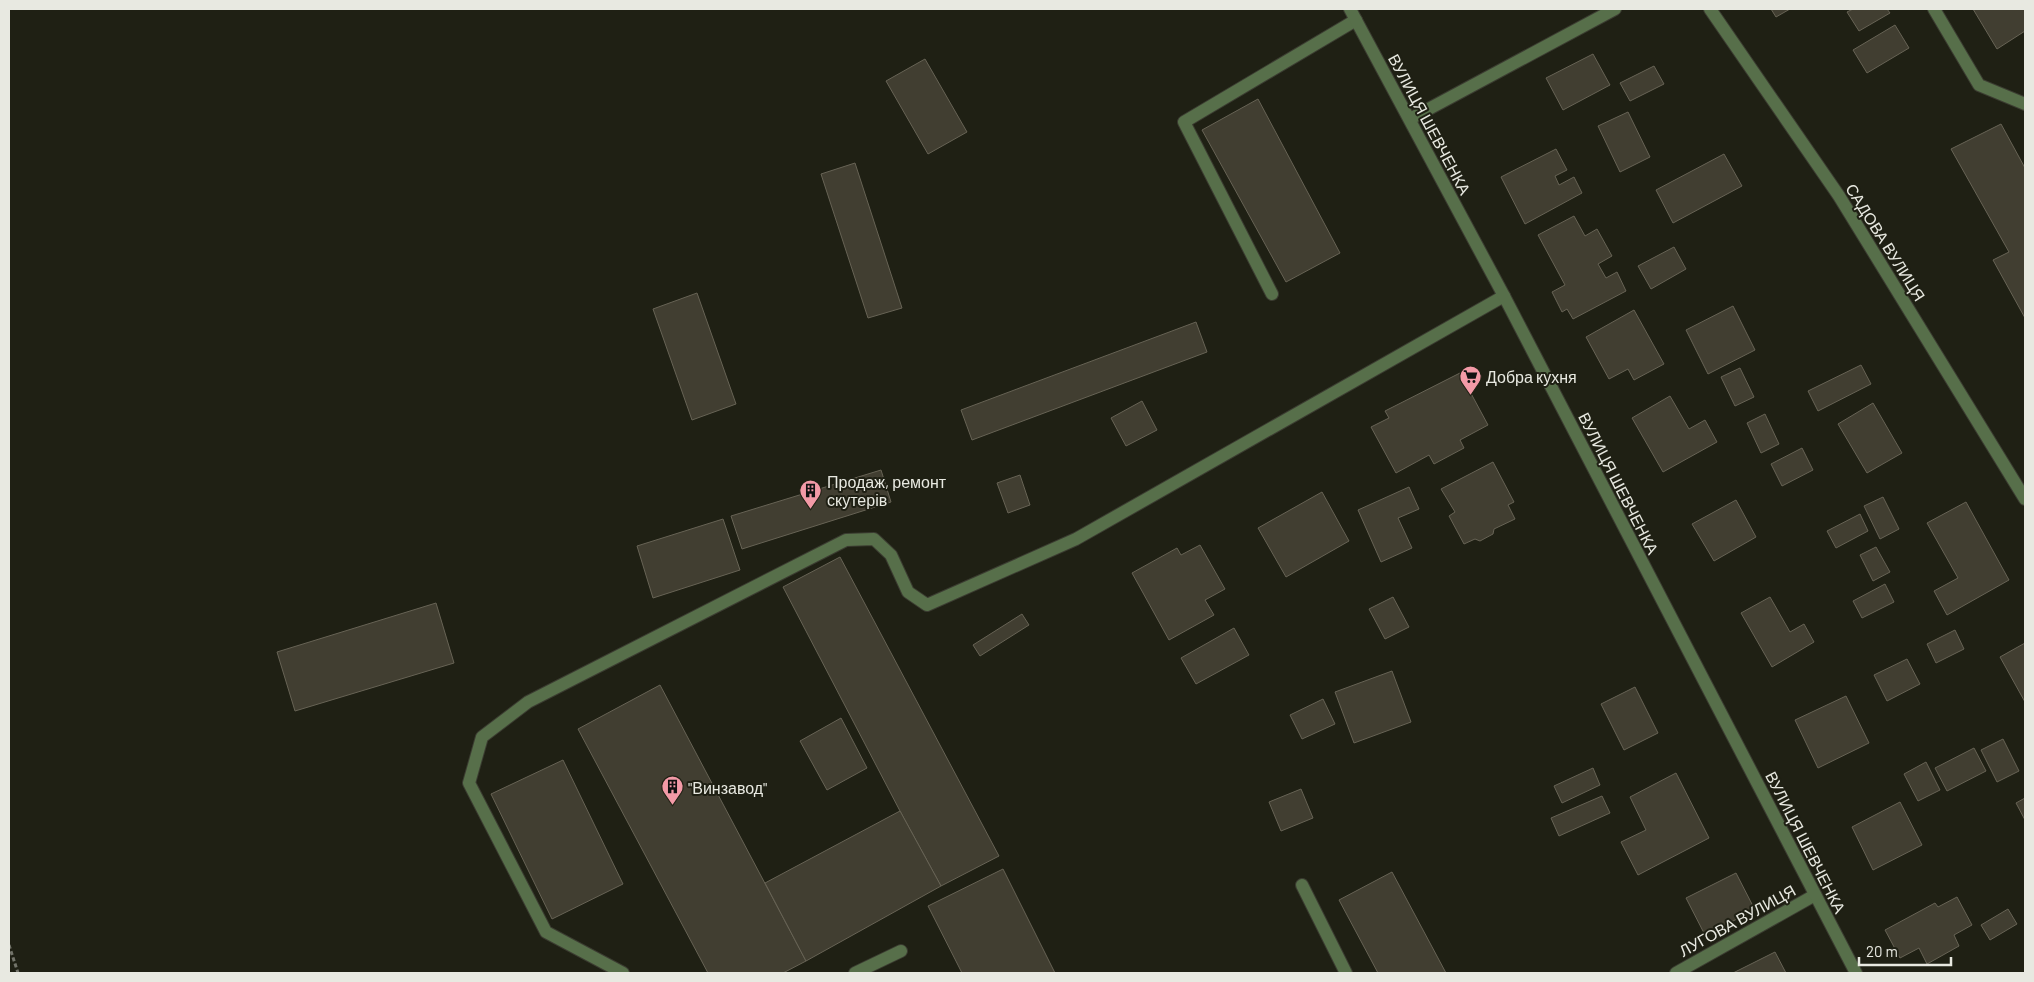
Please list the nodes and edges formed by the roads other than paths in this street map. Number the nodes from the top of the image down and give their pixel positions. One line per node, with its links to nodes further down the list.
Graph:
1 (1614, 9): 6 (street)
2 (1710, 9): 9 (street, САДОВА ВУЛИЦЯ)
3 (1934, 9): 5 (street)
4 (1353, 14): 6 (street, ВУЛИЦЯ ШЕВЧЕНКА); 7 (street)
5 (2025, 104)
6 (1410, 119): 8 (street, ВУЛИЦЯ ШЕВЧЕНКА)
7 (1272, 294)
8 (1504, 296): 11 (street, ВУЛИЦЯ ШЕВЧЕНКА); 13 (street)
9 (2025, 498)
10 (1302, 885): 15 (street)
11 (1815, 895): 16 (street, ЛУГОВА ВУЛИЦЯ); 17 (street, ВУЛИЦЯ ШЕВЧЕНКА)
12 (901, 951): 14 (street)
13 (623, 973)
14 (855, 973)
15 (1346, 973)
16 (1676, 973)
17 (1856, 973)

